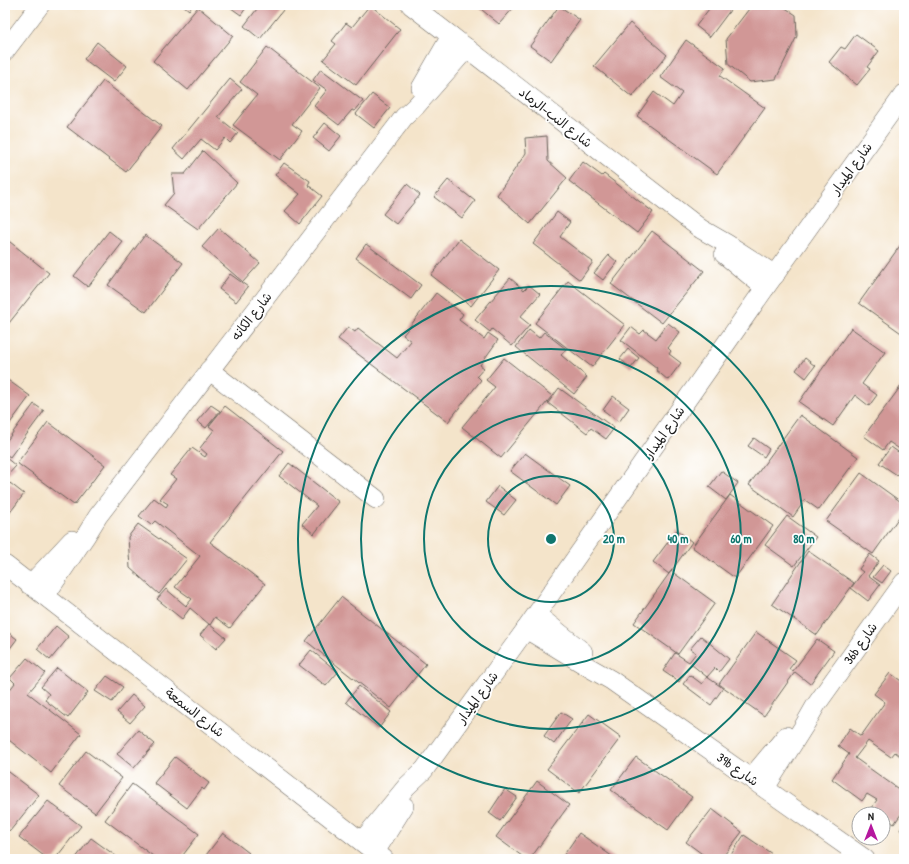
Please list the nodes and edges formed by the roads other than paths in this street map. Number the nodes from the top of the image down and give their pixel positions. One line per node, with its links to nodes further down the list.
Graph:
1 (40, 5): 5 (street)
2 (411, 5): 3 (street, شارع النب-الرماد)
3 (451, 36): 4 (street, شارع النب-الرماد); 7 (street, شارع الكانه)
4 (467, 48): 7 (street, شارع الكانه); 8 (street, شارع النب-الرماد)
5 (5, 51)
6 (904, 94): 8 (street, شارع الميدار)
7 (404, 117): 9 (street, شارع الكانه)
8 (770, 282): 16 (street, شارع الميدار)
9 (209, 370): 10 (street); 11 (street, شارع الكانه)
10 (376, 499)
11 (98, 516): 14 (street, شارع الكانه); 15 (street, شارع الكانه)
12 (5, 565): 14 (street, شارع السمعة)
13 (904, 582): 17 (street, 36b شارع)
14 (30, 585): 15 (street, شارع السمعة)
15 (45, 596): 18 (street, شارع السمعة)
16 (532, 622): 17 (street, 39b شارع); 18 (street, شارع الميدار)
17 (758, 783): 19 (street, 39b شارع)
18 (374, 851)
19 (865, 859)

